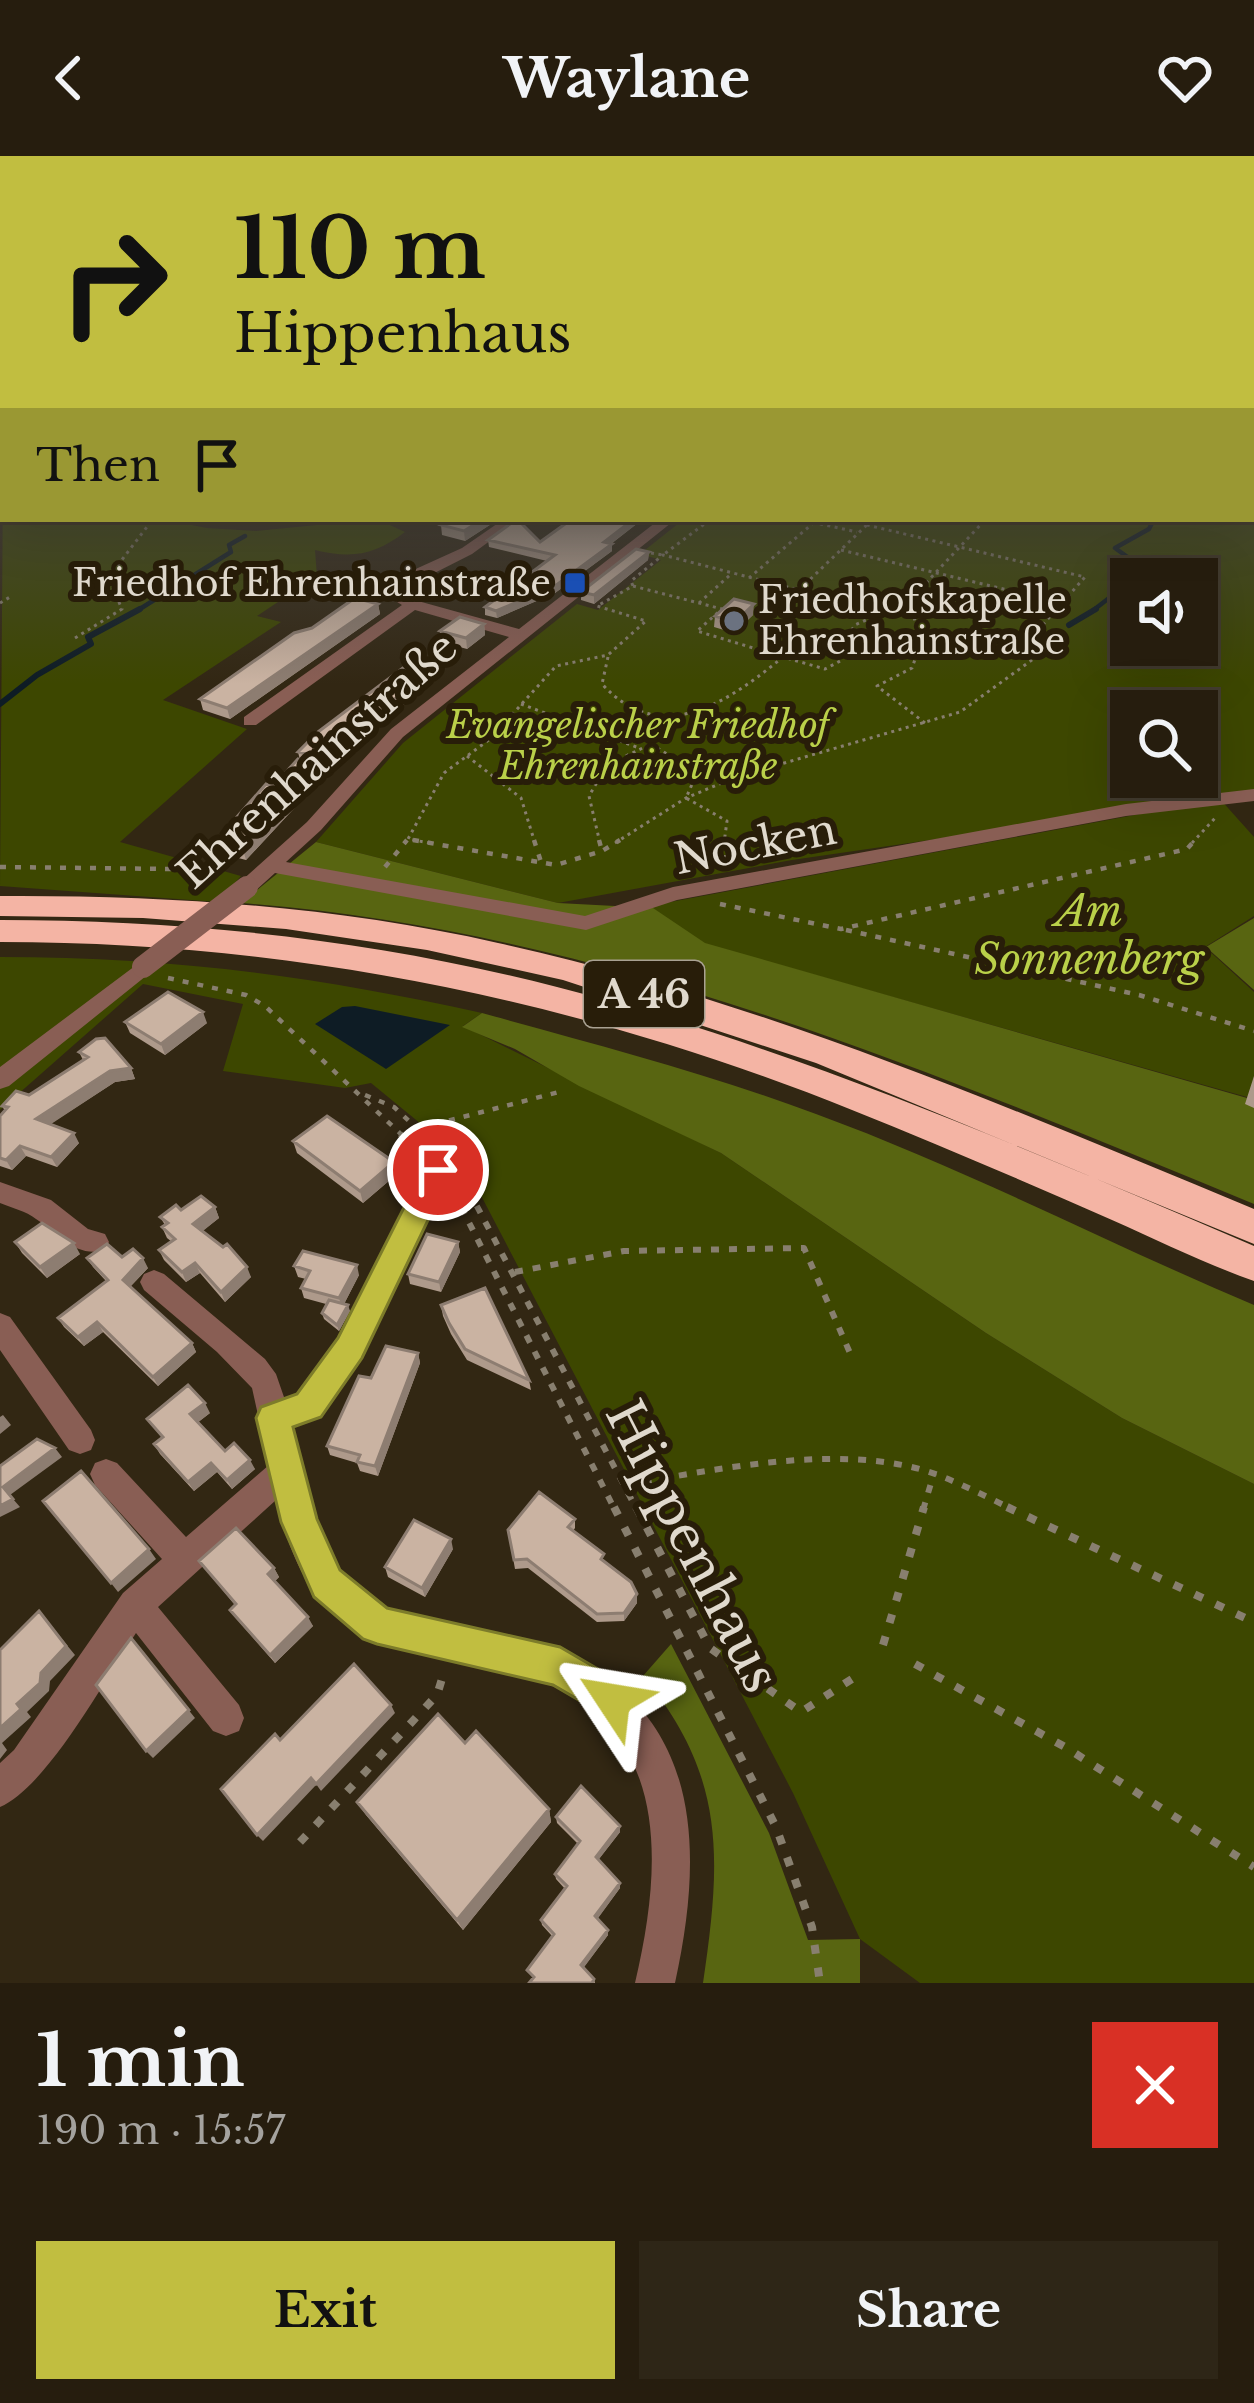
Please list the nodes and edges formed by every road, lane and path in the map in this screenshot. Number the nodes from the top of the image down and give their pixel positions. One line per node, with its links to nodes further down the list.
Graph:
1 (151, 522): 26 (path)
2 (508, 522): 24 (street, Ehrenhainstraße)
3 (662, 522): 12 (street, Ehrenhainstraße)
4 (707, 522): 14 (path)
5 (815, 522): 17 (path)
6 (820, 522): 10 (path)
7 (870, 522): 9 (path)
8 (983, 522): 11 (path)
9 (867, 525): 10 (path); 11 (path)
10 (859, 533): 13 (path)
11 (961, 548): 16 (path); 23 (path)
12 (628, 549): 14 (path); 25 (street, Ehrenhainstraße)
13 (841, 550): 16 (path); 17 (path)
14 (663, 555): 15 (path); 18 (path)
15 (731, 573): 17 (path); 22 (path)
16 (937, 573): 20 (path); 23 (path)
17 (749, 578)
18 (633, 586): 22 (path); 27 (path)
19 (10, 597): 21 (path)
20 (909, 601): 28 (path); 32 (path)
21 (0, 603)
22 (699, 603): 28 (path)
23 (1062, 603): 32 (path)
24 (412, 604): 25 (street, Ehrenhainstraße); 31 (street, Ehrenhainstraße)
25 (520, 635): 42 (street, Ehrenhainstraße)
26 (75, 638)
27 (608, 655): 29 (path); 30 (path)
28 (783, 657): 30 (path)
29 (521, 704): 34 (path); 35 (path)
30 (665, 717): 33 (path)
31 (250, 721)
32 (925, 723): 37 (path)
33 (651, 744): 34 (path); 37 (path)
34 (641, 748): 40 (path)
35 (467, 756): 39 (path); 41 (path)
36 (1254, 795): 44 (street, Nocken)
37 (686, 799): 40 (path); 44 (path)
38 (1221, 812): 49 (path)
39 (407, 839): 41 (path); 46 (path)
40 (602, 851): 41 (path)
41 (541, 862)
42 (273, 866): 45 (street, Ehrenhainstraße); 46 (street, Nocken)
43 (0, 868): 45 (path)
44 (734, 885): 47 (street, Nocken)
45 (249, 886): 51 (street, Ehrenhainstraße, bridge)
46 (370, 886): 47 (street, Nocken)
47 (673, 894): 49 (path)
48 (0, 906): 59 (highway, A 46)
49 (842, 929): 52 (path)
50 (0, 931): 61 (highway, A 46)
51 (140, 969): 53 (street, Ehrenhainstraße); 55 (path, Hippenhaus)
52 (1254, 1031)
53 (0, 1080)
54 (563, 1091): 56 (path)
55 (360, 1093): 56 (path); 57 (path, Hippenhaus)
56 (420, 1128): 57 (path)
57 (448, 1166): 62 (path); 66 (street); 84 (path, Hippenhaus)
58 (0, 1192): 60 (street)
59 (1254, 1227)
60 (95, 1242)
61 (1254, 1264)
62 (514, 1272): 65 (path); 71 (path)
63 (154, 1282): 66 (street)
64 (0, 1326): 67 (street)
65 (850, 1353)
66 (274, 1418): 68 (street)
67 (80, 1440)
68 (288, 1469): 72 (street); 75 (street)
69 (934, 1473): 71 (path); 74 (path); 76 (path)
70 (106, 1474): 72 (street)
71 (626, 1485): 78 (path)
72 (185, 1560): 73 (street)
73 (135, 1605): 79 (street); 80 (street)
74 (1254, 1622)
75 (453, 1645): 81 (path); 83 (street)
76 (883, 1645)
77 (915, 1664): 82 (path)
78 (858, 1676)
79 (226, 1718)
80 (0, 1788)
81 (300, 1842)
82 (1254, 1867)
83 (655, 1983)
84 (820, 1983)

